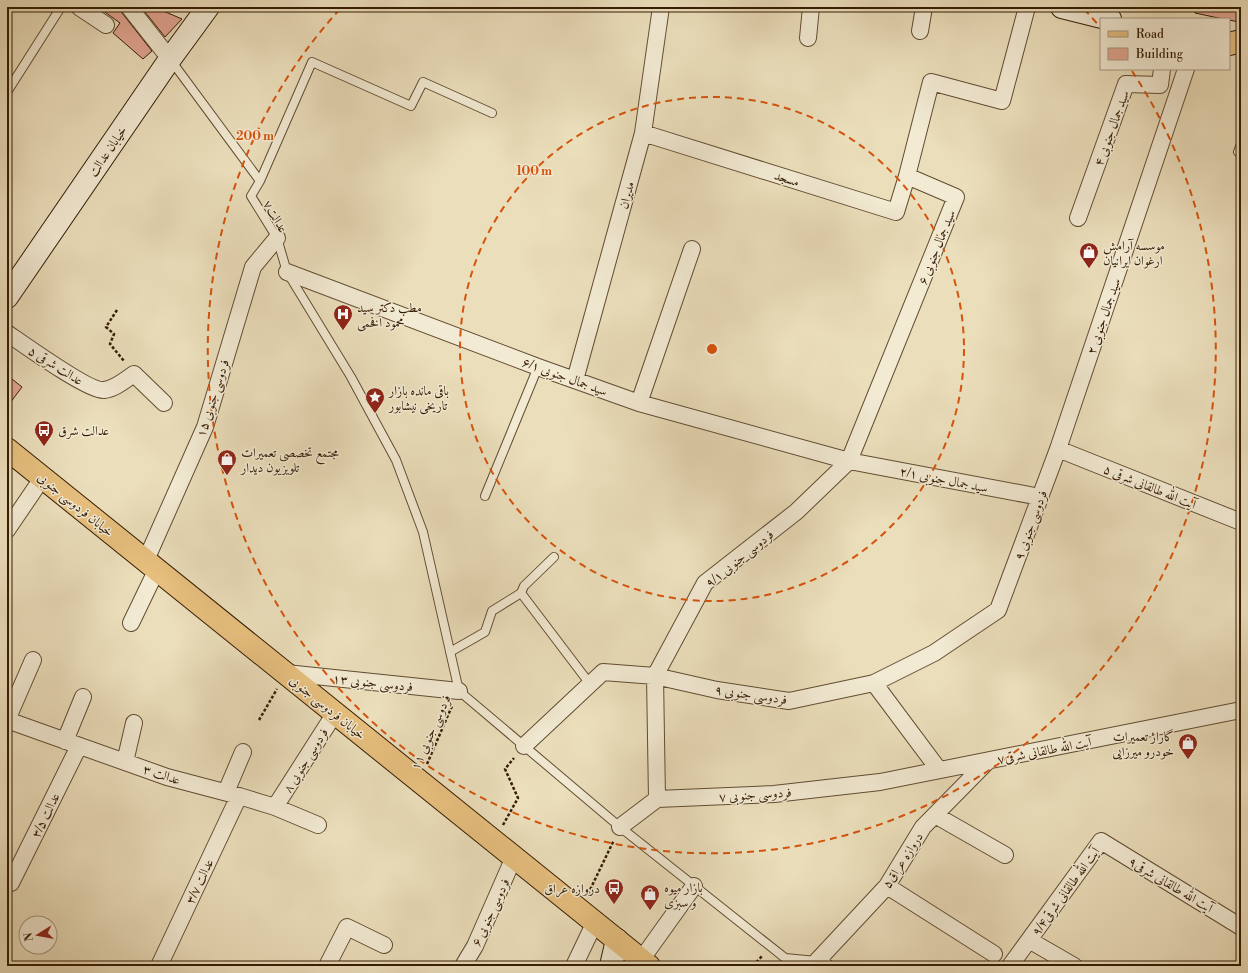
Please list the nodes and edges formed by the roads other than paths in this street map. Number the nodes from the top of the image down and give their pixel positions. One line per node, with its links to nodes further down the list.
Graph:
1 (61, 7): 21 (lane)
2 (79, 7): 11 (street)
3 (129, 7): 18 (street)
4 (208, 7): 18 (main road, خیابان عدالت)
5 (661, 7): 23 (street, مدیران)
6 (811, 7): 13 (street)
7 (924, 7): 12 (street)
8 (1027, 7): 26 (street)
9 (1062, 7): 10 (main road)
10 (1106, 18)
11 (106, 25)
12 (920, 31)
13 (808, 38)
14 (1241, 41): 15 (main road)
15 (1230, 44)
16 (1230, 49): 17 (main road)
17 (1241, 52)
18 (170, 59): 27 (lane); 32 (main road, خیابان عدالت)
19 (1162, 70): 28 (street, سید جمال جنوبی ۴)
20 (1186, 70): 39 (street, سید جمال جنوبی ۲)
21 (7, 92)
22 (492, 112): 27 (lane)
23 (643, 134): 26 (street, مسجد); 35 (street, مدیران)
24 (1241, 144): 25 (lane)
25 (1241, 154)
26 (907, 176): 40 (street, سید جمال جنوبی ۶)
27 (260, 181): 29 (lane, عدالت۷)
28 (1078, 218)
29 (277, 238): 31 (lane, عدالت۷); 47 (street, فردوسی جنوبی ۱۵)
30 (692, 249): 37 (street)
31 (287, 272): 34 (street, سید جمال جنوبی ۶/۱); 50 (lane, عدالت۷)
32 (7, 297)
33 (7, 333): 36 (street, عدالت شرقی ۵)
34 (538, 367): 35 (street, سید جمال جنوبی ۶/۱); 42 (lane)
35 (576, 380): 37 (street, سید جمال جنوبی ۶/۱)
36 (164, 403)
37 (639, 403): 40 (street, سید جمال جنوبی ۶/۱)
38 (7, 449): 41 (main road, خیابان فردوسی جنوبی)
39 (1058, 449): 43 (street, فردوسی جنوبی ۹); 44 (street, آیت الله طالقانی شرقی ۵)
40 (849, 461): 43 (street, سید جمال جنوبی ۲/۱); 53 (street, فردوسی جنوبی ۹/۱)
41 (43, 477): 45 (street); 47 (main road, خیابان فردوسی جنوبی)
42 (485, 496)
43 (1040, 497): 54 (street, فردوسی جنوبی ۹)
44 (1241, 522)
45 (7, 530)
46 (554, 557): 48 (lane)
47 (151, 564): 49 (street, فردوسی جنوبی ۱۵); 52 (main road, خیابان فردوسی جنوبی)
48 (522, 593): 50 (lane); 55 (lane)
49 (131, 623)
50 (450, 652): 56 (lane, عدالت۷)
51 (33, 660): 60 (street)
52 (286, 673): 56 (street, فردوسی جنوبی ۱۳); 59 (main road, خیابان فردوسی جنوبی)
53 (655, 676): 54 (street, فردوسی جنوبی ۹); 55 (street, فردوسی جنوبی ۹); 69 (street)
54 (874, 683): 67 (street)
55 (590, 684): 63 (street, فردوسی جنوبی ۹)
56 (459, 691): 63 (lane)
57 (83, 697): 62 (street, عدالت ۳/۵)
58 (1241, 710): 65 (street, آیت الله طالقانی شرقی۷)
59 (335, 713): 70 (street, فردوسی جنوبی ۸); 76 (main road, خیابان فردوسی جنوبی)
60 (7, 720): 62 (street, عدالت ۳)
61 (134, 723): 66 (street)
62 (72, 743): 66 (street, عدالت ۳); 77 (street, عدالت ۳/۵)
63 (524, 746): 73 (lane)
64 (243, 752): 68 (street, عدالت ۳/۷)
65 (988, 761): 67 (street, فردوسی جنوبی ۷); 71 (street, دروازه عراق۵)
66 (124, 762): 68 (street, عدالت ۳)
67 (938, 770): 69 (street, فردوسی جنوبی ۷)
68 (232, 794): 70 (street, عدالت ۳); 88 (street, عدالت ۳/۷)
69 (657, 799): 73 (street)
70 (275, 807): 72 (street, عدالت ۳)
71 (935, 815): 75 (street); 79 (street, دروازه عراق۵)
72 (318, 825)
73 (620, 827): 78 (lane)
74 (1102, 841): 81 (street, آیت الله طالقانی شرقی۹); 83 (street, آیت الله طالقانی شرقی۹/۴)
75 (1005, 855)
76 (514, 857): 80 (main road, خیابان فردوسی جنوبی); 90 (street, فردوسی جنوبی ۶)
77 (11, 883)
78 (694, 886): 86 (street); 87 (lane)
79 (887, 886): 85 (street); 87 (street, دروازه عراق۵)
80 (587, 916): 82 (main road, خیابان فردوسی جنوبی); 91 (street)
81 (1241, 927)
82 (616, 940): 86 (main road, خیابان فردوسی جنوبی); 92 (main road)
83 (1029, 940): 93 (street, آیت الله طالقانی شرقی۹/۴); 94 (street)
84 (384, 945): 89 (street)
85 (994, 954)
86 (645, 963)
87 (821, 963)
88 (160, 966)
89 (328, 966)
90 (463, 966)
91 (574, 966)
92 (611, 966)
93 (1010, 966)
94 (1074, 966)

